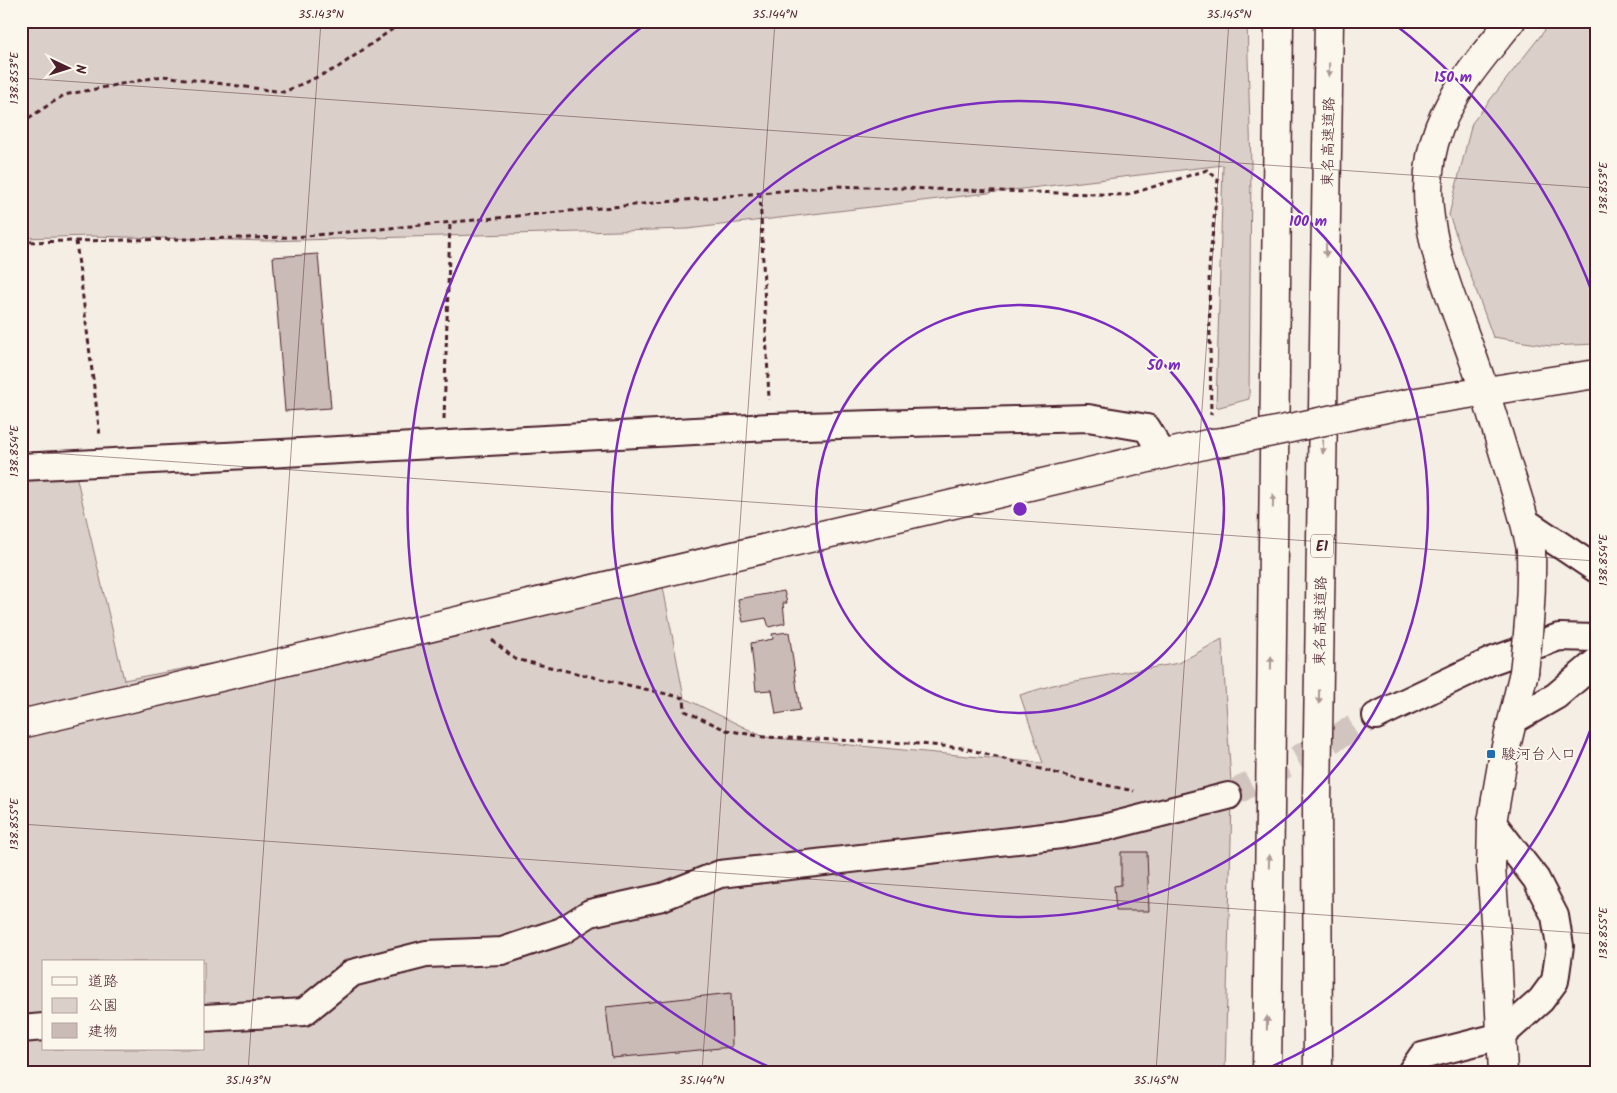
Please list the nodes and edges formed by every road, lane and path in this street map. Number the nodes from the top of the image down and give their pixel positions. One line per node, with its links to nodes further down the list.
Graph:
1 (404, 21): 5 (path)
2 (1279, 21): 33 (main road, one-way to 2)
3 (1329, 21): 34 (main road, 東名高速道路 / E1, one-way to 34)
4 (1511, 21): 11 (main road)
5 (21, 123)
6 (760, 193): 7 (path); 12 (path); 13 (path)
7 (450, 222): 8 (path); 14 (path)
8 (76, 241): 9 (path); 16 (path)
9 (21, 242)
10 (1596, 374): 11 (main road)
11 (1484, 391): 13 (main road, bridge); 18 (main road)
12 (770, 428): 14 (street); 15 (street)
13 (1218, 442): 15 (main road)
14 (444, 446): 16 (street)
15 (1163, 455): 20 (main road)
16 (103, 463): 17 (street)
17 (21, 467)
18 (1526, 522): 19 (street); 24 (main road, bridge)
19 (1596, 570)
20 (473, 618): 25 (main road); 26 (path)
21 (1596, 638): 23 (street)
22 (1596, 662): 24 (street)
23 (1376, 716)
24 (1514, 720): 28 (main road)
25 (21, 724)
26 (1140, 792)
27 (1228, 796): 29 (street)
28 (1492, 822): 32 (main road); 32 (street)
29 (205, 1018)
30 (42, 1027): 31 (street)
31 (21, 1029)
32 (1501, 1036): 35 (street); 36 (main road)
33 (1267, 1072)
34 (1318, 1072)
35 (1411, 1072)
36 (1503, 1072)

